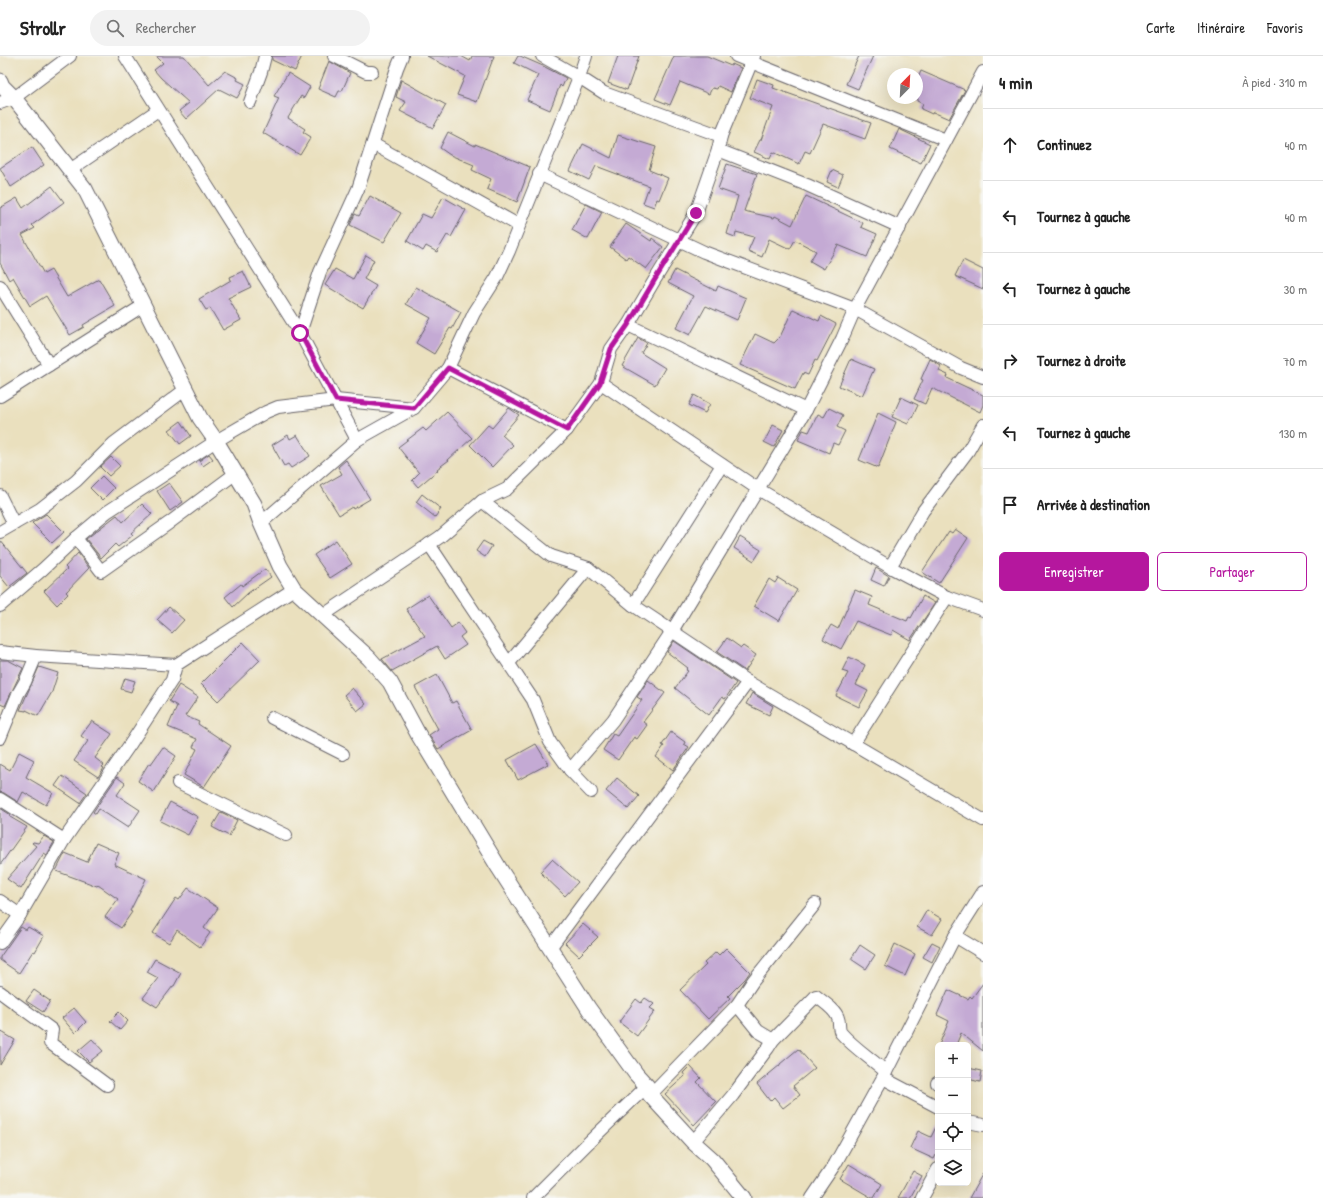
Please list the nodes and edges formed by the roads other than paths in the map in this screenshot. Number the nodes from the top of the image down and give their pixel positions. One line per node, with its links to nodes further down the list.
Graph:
1 (70, 56): 14 (street)
2 (125, 56): 17 (street)
3 (264, 56): 15 (street)
4 (334, 56): 10 (street)
5 (402, 56): 20 (street)
6 (542, 56): 12 (street)
7 (586, 56): 12 (street)
8 (736, 56): 9 (street)
9 (753, 59): 18 (street); 19 (street)
10 (372, 72)
11 (983, 72): 19 (street)
12 (579, 77): 18 (street); 23 (street)
13 (0, 81): 14 (street)
14 (14, 98): 16 (street); 22 (street)
15 (250, 102)
16 (0, 103)
17 (158, 110): 22 (street); 31 (street)
18 (721, 136): 21 (street)
19 (946, 140): 25 (street)
20 (374, 144): 24 (street); 31 (street)
21 (718, 150): 25 (street); 26 (street)
22 (70, 170): 28 (street)
23 (539, 174): 24 (street); 26 (street)
24 (518, 225): 33 (street)
25 (900, 227): 29 (street)
26 (680, 241): 29 (street); 30 (street)
27 (0, 286): 32 (street)
28 (144, 306): 32 (street); 37 (street)
29 (855, 309): 34 (street); 42 (street)
30 (628, 325): 36 (street); 42 (street)
31 (300, 333): 35 (street)
32 (49, 365): 38 (street)
33 (448, 368): 41 (street); 44 (street)
34 (983, 377)
35 (325, 380): 39 (street); 40 (street)
36 (600, 383): 44 (street); 47 (street)
37 (186, 389): 46 (street); 53 (street)
38 (0, 396)
39 (336, 400): 40 (street); 41 (street); 45 (street)
40 (317, 402): 46 (street)
41 (414, 408): 45 (street)
42 (806, 410): 49 (street)
43 (983, 425): 57 (street)
44 (567, 430): 51 (street)
45 (357, 440): 52 (street)
46 (216, 441): 48 (street); 55 (street)
47 (722, 465): 49 (street); 61 (street)
48 (236, 473): 52 (street); 55 (street)
49 (758, 489): 57 (street); 65 (street)
50 (0, 496): 53 (street)
51 (482, 500): 56 (street); 58 (street)
52 (261, 523): 59 (street)
53 (14, 524): 54 (street)
54 (0, 532)
55 (76, 538): 62 (street)
56 (429, 544): 64 (street); 68 (street)
57 (890, 567): 60 (street)
58 (588, 568): 61 (street); 68 (street)
59 (294, 588): 64 (street); 69 (street)
60 (946, 597): 63 (street); 73 (street)
61 (634, 605): 65 (street)
62 (0, 606)
63 (983, 610)
64 (322, 616): 88 (street)
65 (672, 632): 70 (street); 75 (street)
66 (0, 652): 67 (street)
67 (36, 656): 69 (street); 72 (street)
68 (509, 663): 75 (street)
69 (176, 665): 81 (street)
70 (748, 682): 73 (street); 88 (street)
71 (272, 718): 74 (street)
72 (0, 738)
73 (853, 744): 79 (street)
74 (343, 754)
75 (570, 770): 77 (street)
76 (178, 783): 80 (street)
77 (591, 792)
78 (0, 799): 81 (street)
79 (983, 820)
80 (286, 835)
81 (64, 840): 85 (street)
82 (983, 892): 86 (street)
83 (0, 902): 85 (street)
84 (815, 904): 91 (street)
85 (20, 915): 87 (street)
86 (955, 936): 89 (street); 93 (street)
87 (0, 943)
88 (550, 948): 95 (street)
89 (983, 953)
90 (0, 992): 94 (street)
91 (737, 1005): 92 (street); 95 (street)
92 (773, 1040): 93 (street); 99 (street)
93 (884, 1075): 96 (street); 103 (street)
94 (107, 1085)
95 (649, 1090): 99 (street); 101 (street)
96 (935, 1105)
97 (971, 1122): 98 (street)
98 (982, 1123)
99 (693, 1142): 102 (street)
100 (935, 1174): 104 (street)
101 (533, 1198)
102 (744, 1198)
103 (812, 1198)
104 (922, 1198)

